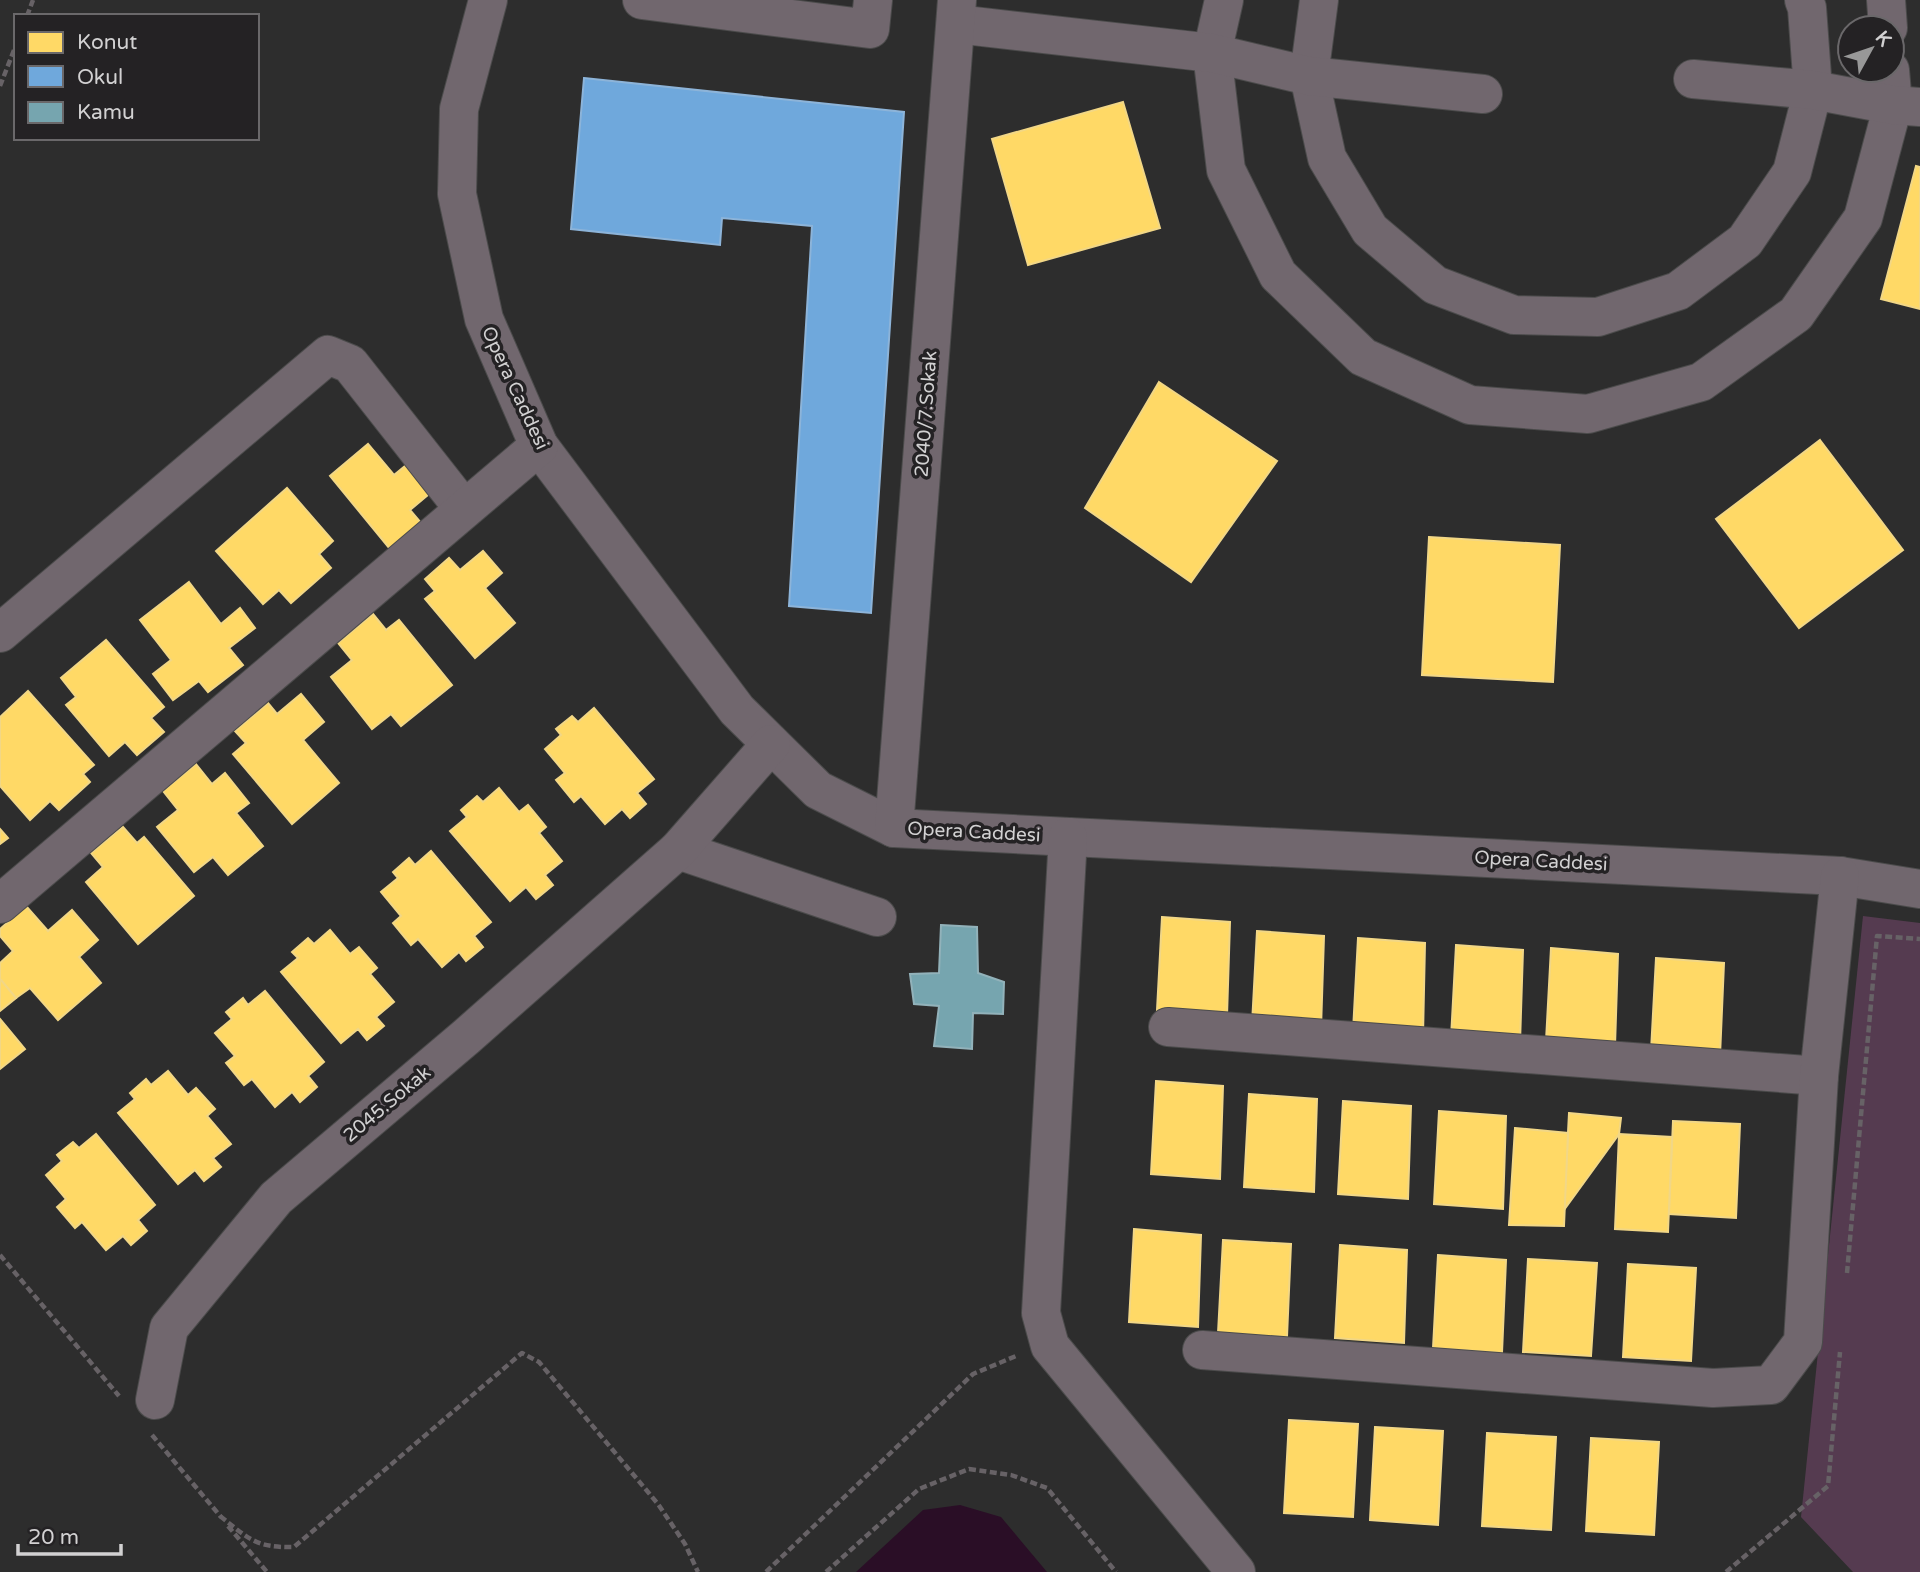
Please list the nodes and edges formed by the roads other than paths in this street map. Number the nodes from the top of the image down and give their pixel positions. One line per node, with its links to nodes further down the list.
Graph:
1 (488, 0): 14 (street, Opera Caddesi)
2 (642, 0): 3 (street)
3 (873, 0)
4 (1224, 0): 8 (street)
5 (1319, 0): 9 (street)
6 (1804, 0): 11 (street)
7 (956, 12): 8 (street); 18 (street, 2040/7.Sokak)
8 (1212, 53): 9 (street); 13 (street)
9 (1309, 76): 11 (street); 12 (street)
10 (1693, 79): 11 (street)
11 (1813, 90): 13 (street)
12 (1483, 94)
13 (1901, 94)
14 (538, 446): 15 (street); 17 (street, Opera Caddesi)
15 (464, 509): 16 (street); 23 (street)
16 (0, 633)
17 (771, 744): 18 (street, Opera Caddesi); 20 (street, 2045.Sokak)
18 (894, 828): 19 (street, Opera Caddesi)
19 (1068, 837): 21 (street, Opera Caddesi); 29 (street)
20 (678, 850): 24 (street); 28 (street, 2045.Sokak)
21 (1840, 876): 22 (street, Opera Caddesi); 26 (street)
22 (1920, 889)
23 (0, 904)
24 (877, 917)
25 (1168, 1027): 26 (street)
26 (1819, 1076): 27 (street)
27 (1202, 1350)
28 (143, 1411)
29 (1236, 1572)

